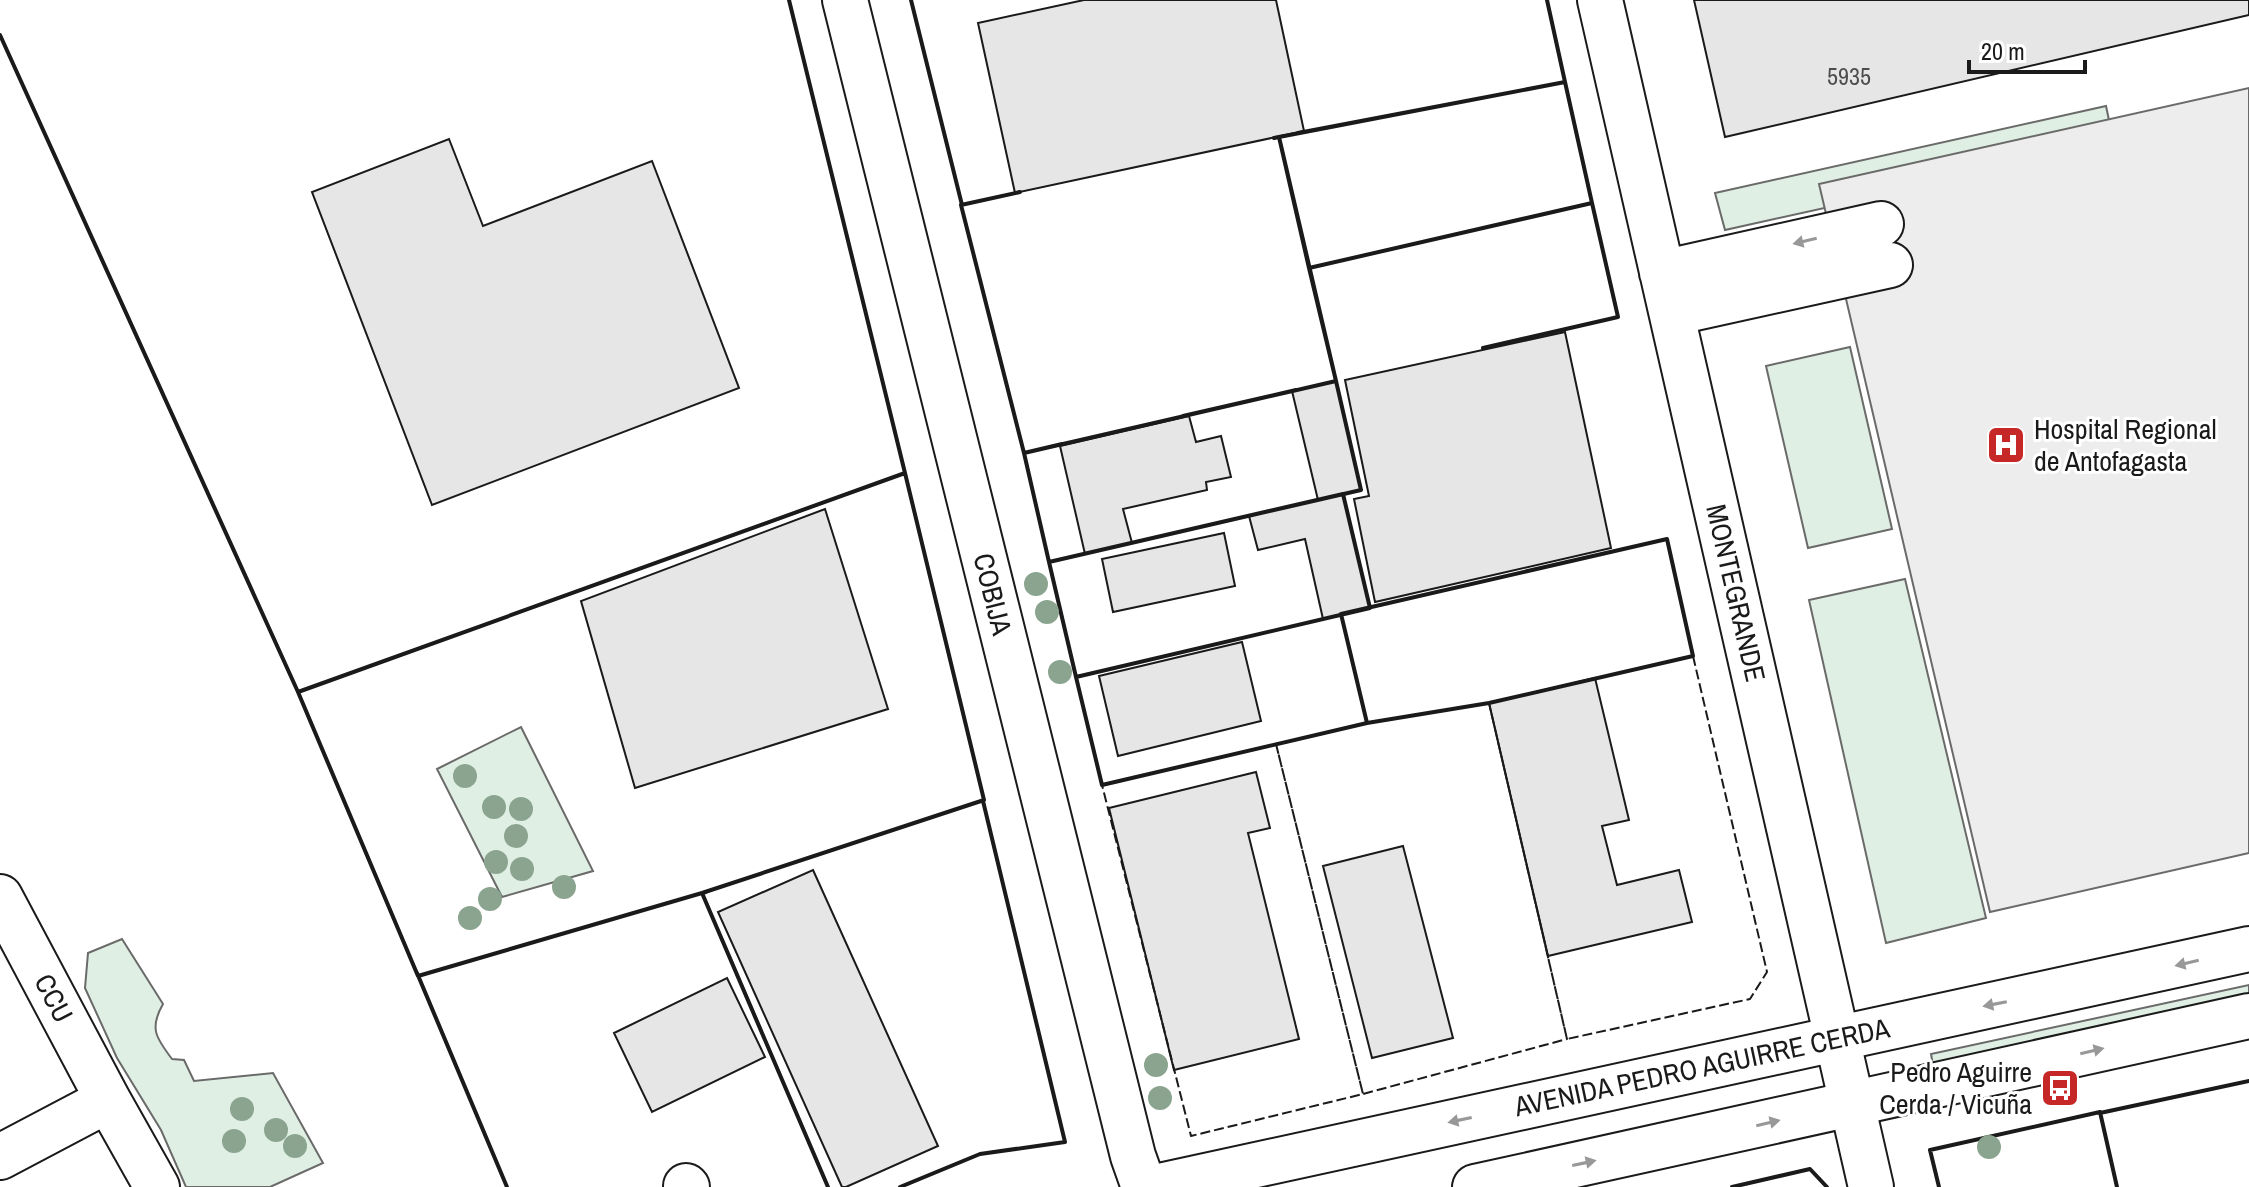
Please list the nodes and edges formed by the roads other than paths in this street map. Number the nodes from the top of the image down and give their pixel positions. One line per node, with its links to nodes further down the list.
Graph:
1 (845, 0): 14 (street, COBIJA)
2 (1600, 0): 5 (street, MONTEGRANDE)
3 (1881, 224): 5 (street, one-way to 5)
4 (1890, 265): 5 (street)
5 (1667, 293): 9 (street, MONTEGRANDE)
6 (0, 897): 10 (street, CCU)
7 (2249, 949): 9 (street, AVENIDA PEDRO AGUIRRE CERDA, one-way to 9)
8 (2249, 1016): 11 (street, one-way to 8)
9 (1837, 1037): 11 (street, MONTEGRANDE); 15 (street, AVENIDA PEDRO AGUIRRE CERDA, one-way to 15)
10 (108, 1100): 12 (street); 13 (street, CCU)
11 (1852, 1105): 16 (street, one-way to 11); 17 (street, MONTEGRANDE)
12 (0, 1157)
13 (157, 1187)
14 (1144, 1187)
15 (1155, 1187)
16 (1475, 1187)
17 (1871, 1187)

